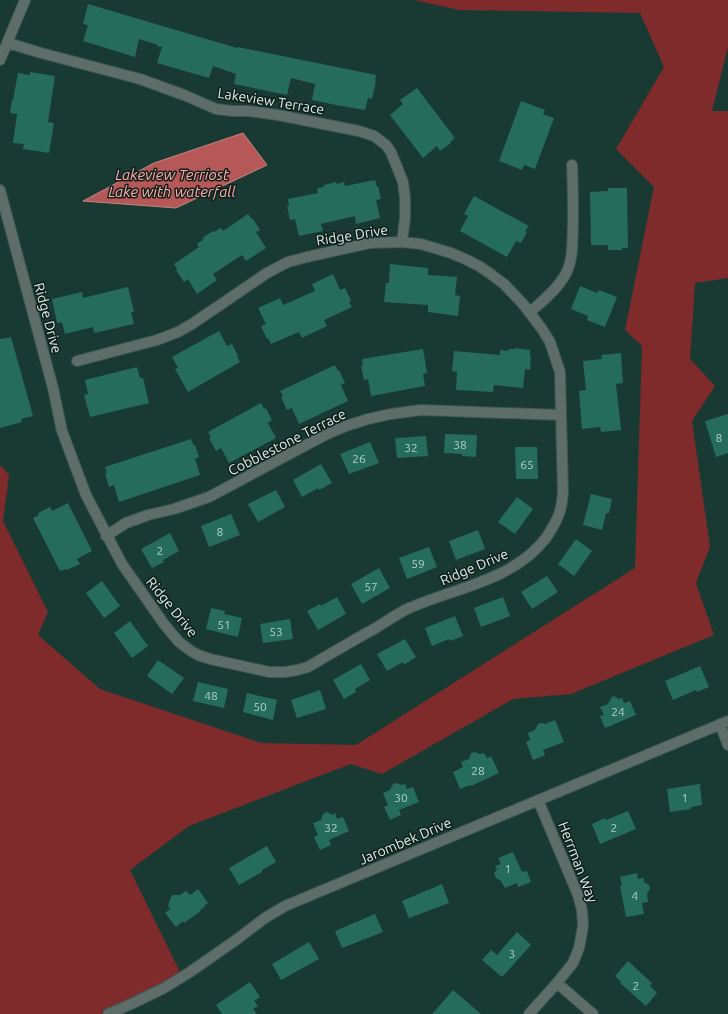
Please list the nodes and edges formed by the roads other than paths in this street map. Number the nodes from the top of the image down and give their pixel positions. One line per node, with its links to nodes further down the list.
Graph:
1 (25, 0): 2 (street)
2 (8, 42): 3 (street); 6 (street, Lakeview Terrace)
3 (0, 60)
4 (572, 165): 7 (street)
5 (0, 190): 10 (street, Ridge Drive)
6 (402, 242): 7 (street, Ridge Drive); 8 (street, Ridge Drive)
7 (530, 312): 9 (street, Ridge Drive)
8 (77, 361)
9 (561, 415): 10 (street, Cobblestone Terrace); 10 (street, Ridge Drive)
10 (106, 536)
11 (724, 723): 12 (street); 13 (street, Jarombek Drive)
12 (728, 745)
13 (538, 800): 14 (street, Herrman Way); 15 (street, Jarombek Drive)
14 (557, 983): 16 (street, Herrman Way); 17 (street)
15 (108, 1014)
16 (529, 1014)
17 (593, 1014)

